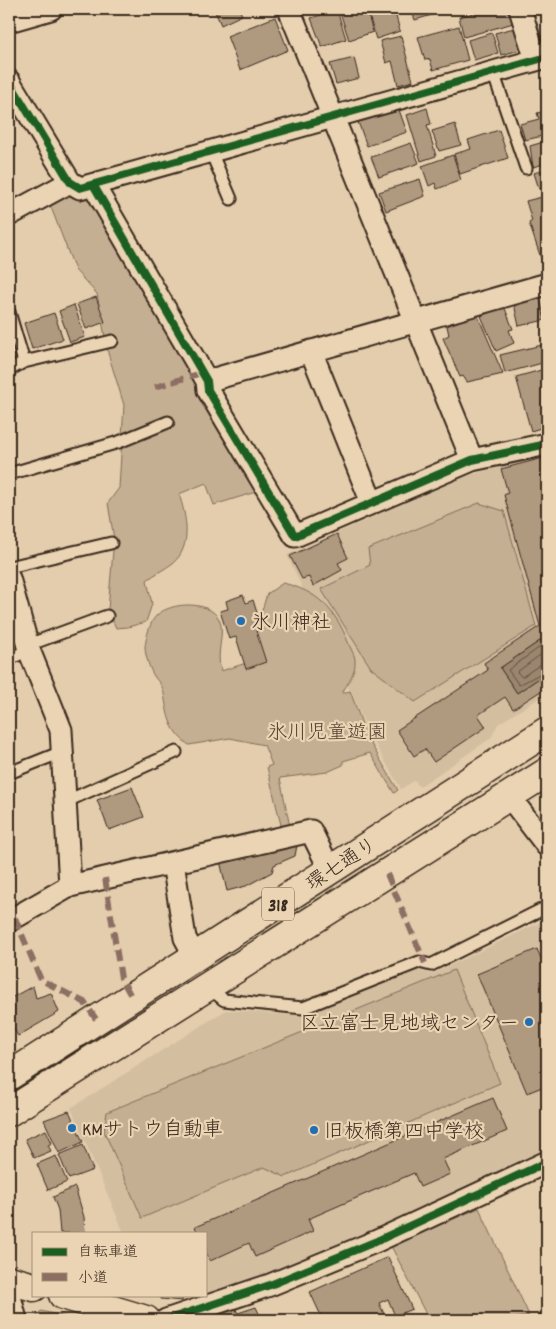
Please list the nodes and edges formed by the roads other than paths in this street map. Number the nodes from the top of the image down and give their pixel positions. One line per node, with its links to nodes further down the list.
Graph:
1 (51, 9): 4 (street)
2 (289, 9): 8 (street)
3 (520, 9): 5 (street)
4 (9, 21)
5 (542, 58): 6 (street)
6 (493, 72): 8 (street); 10 (lane)
7 (9, 82): 11 (street)
8 (333, 117): 9 (street); 17 (street)
9 (211, 152): 12 (street); 13 (lane)
10 (526, 168)
11 (70, 182): 12 (street); 14 (street)
12 (94, 186): 22 (street)
13 (231, 199)
14 (9, 215)
15 (547, 284): 17 (street)
16 (9, 312): 20 (lane)
17 (415, 322): 19 (street); 25 (street)
18 (112, 341): 20 (lane)
19 (311, 351): 22 (street); 27 (street)
20 (24, 362): 21 (lane)
21 (9, 370)
22 (207, 381): 27 (street)
23 (168, 422): 26 (lane)
24 (547, 444): 25 (street)
25 (472, 460): 27 (street)
26 (9, 474)
27 (372, 503)
28 (111, 543): 29 (lane)
29 (9, 567)
30 (9, 578): 32 (street)
31 (107, 616): 32 (lane)
32 (29, 647): 33 (lane); 35 (street)
33 (9, 659)
34 (547, 731): 43 (main road, 環七通り / 318)
35 (64, 750): 38 (lane); 40 (street)
36 (176, 752): 40 (lane)
37 (547, 772): 39 (main road, 環七通り / 318)
38 (9, 773)
39 (509, 796): 41 (street); 48 (main road, 環七通り / 318)
40 (65, 802): 44 (street)
41 (547, 846)
42 (173, 863): 43 (street); 44 (street); 47 (street)
43 (330, 870): 47 (main road, 環七通り / 318)
44 (70, 886): 46 (street)
45 (547, 907): 48 (lane)
46 (9, 921)
47 (196, 956): 49 (main road, 環七通り / 318)
48 (208, 987): 50 (main road, 環七通り / 318)
49 (9, 1076)
50 (9, 1112)
51 (547, 1163): 59 (street)
52 (9, 1280): 53 (main road)
53 (32, 1286)
54 (9, 1293): 57 (street)
55 (67, 1296): 58 (main road)
56 (547, 1319): 60 (lane)
57 (16, 1320)
58 (146, 1320)
59 (166, 1320)
60 (544, 1320)

